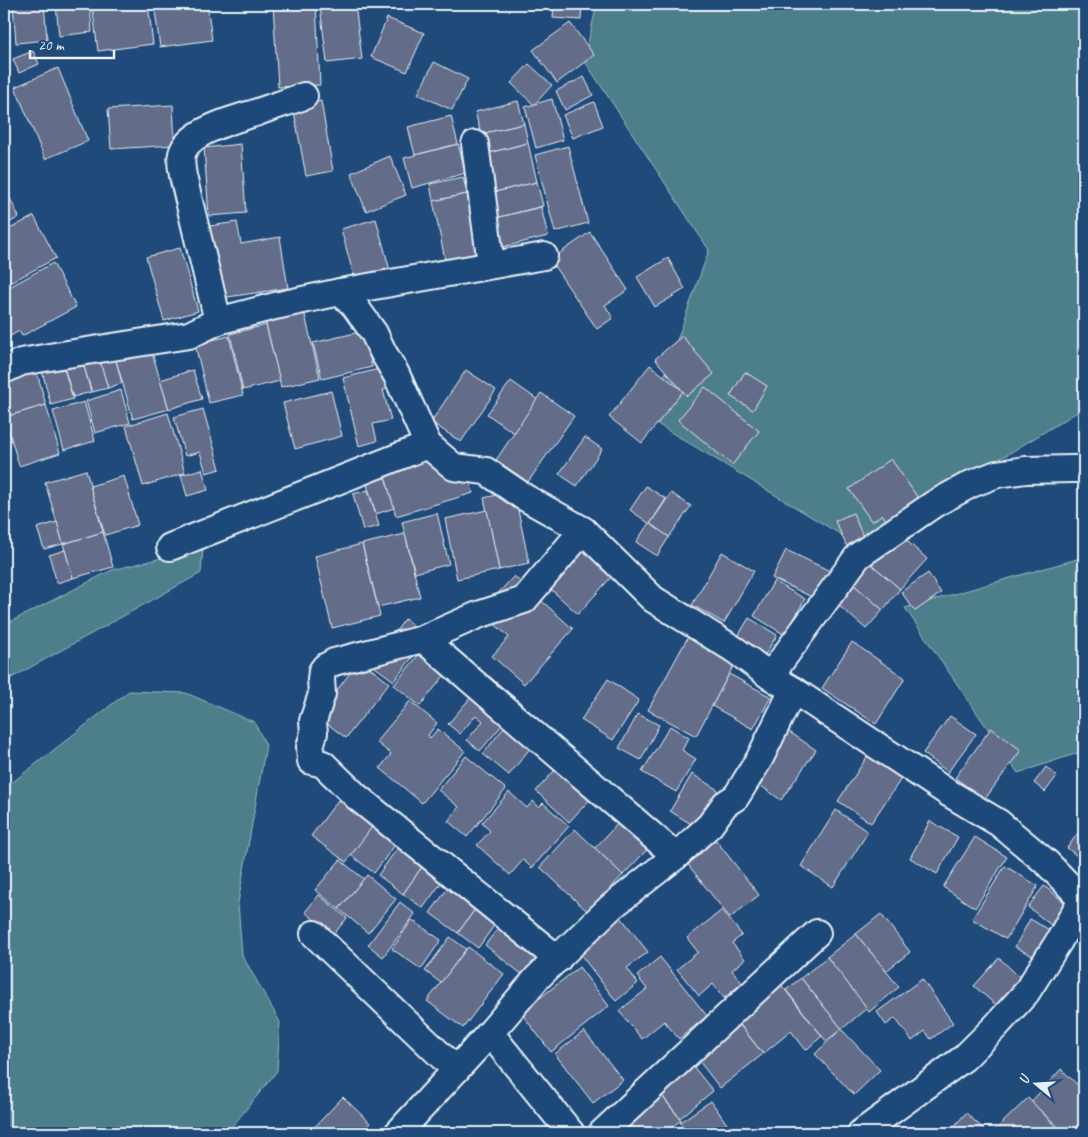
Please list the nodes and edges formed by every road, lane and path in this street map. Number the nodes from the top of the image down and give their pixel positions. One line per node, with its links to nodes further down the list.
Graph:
1 (304, 96): 6 (street)
2 (475, 144): 4 (street)
3 (544, 256): 4 (street)
4 (491, 264): 5 (street)
5 (340, 292): 6 (street); 8 (street)
6 (218, 321): 7 (street)
7 (4, 370)
8 (428, 444): 10 (street); 11 (street)
9 (1084, 470): 13 (street)
10 (583, 530): 12 (street); 13 (street)
11 (170, 547)
12 (423, 639): 15 (street); 19 (street)
13 (770, 676): 14 (street)
14 (793, 690): 15 (street); 16 (street)
15 (676, 856): 19 (street)
16 (1083, 900): 25 (street)
17 (817, 933): 24 (street)
18 (314, 934): 21 (street)
19 (558, 959): 20 (street)
20 (490, 1033): 21 (street); 23 (street)
21 (456, 1070): 22 (street)
22 (398, 1133)
23 (571, 1133)
24 (602, 1133)
25 (862, 1133)

